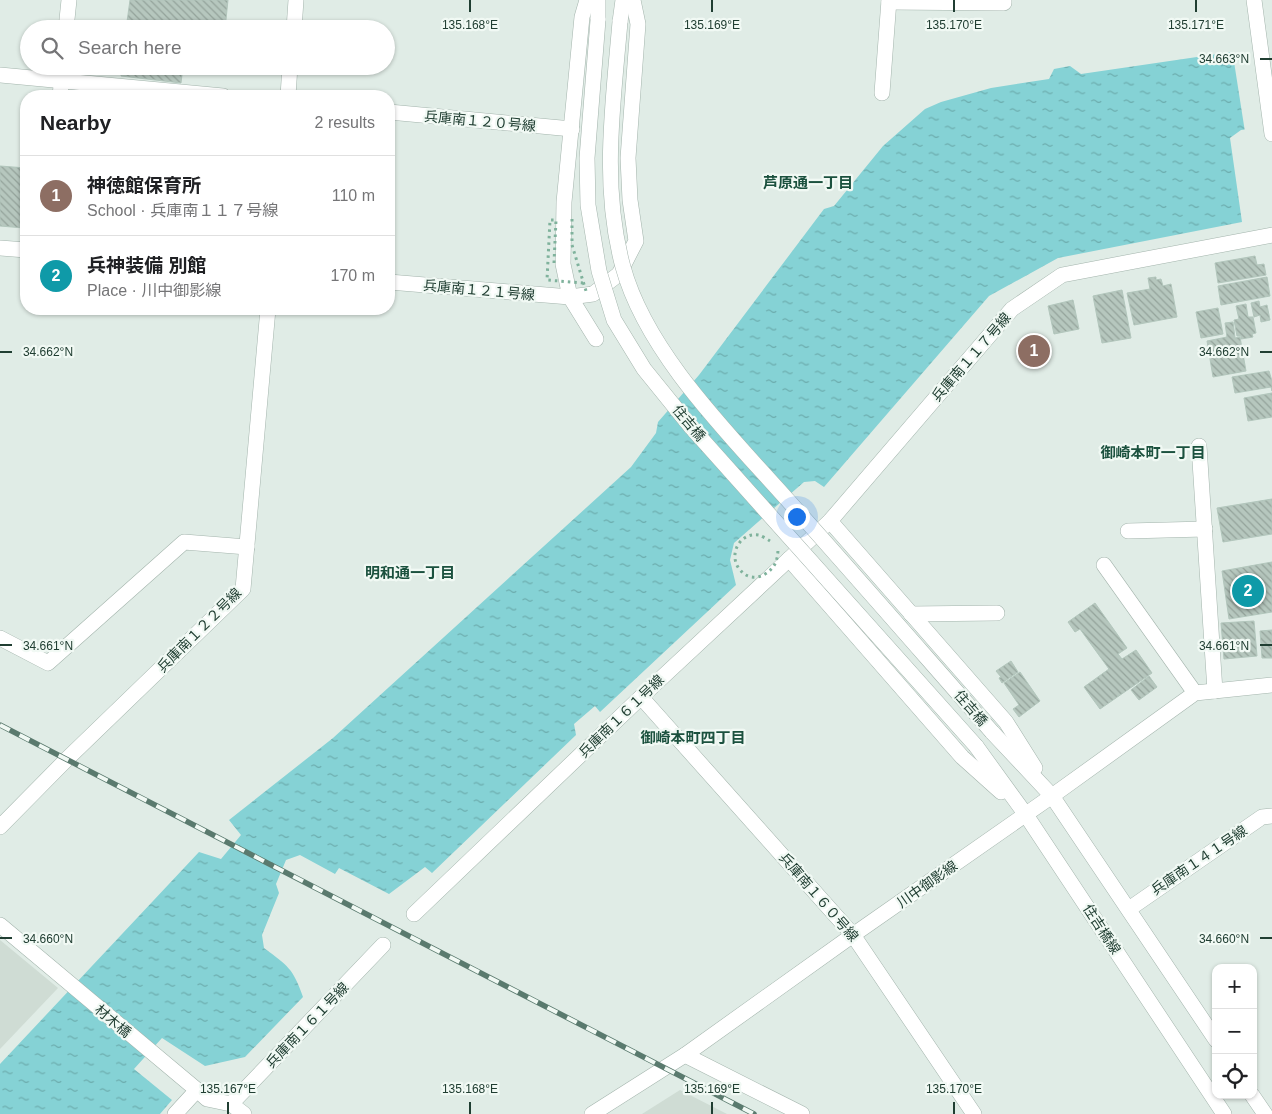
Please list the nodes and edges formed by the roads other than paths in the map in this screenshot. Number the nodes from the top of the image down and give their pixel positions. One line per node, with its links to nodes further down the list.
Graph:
1 (69, 0): 10 (street)
2 (296, 0): 11 (street)
3 (587, 0): 22 (street)
4 (598, 0): 45 (street, 住吉橋, bridge)
5 (623, 0): 46 (street, 住吉橋, bridge)
6 (633, 0): 28 (street, 兵庫南１２１号線)
7 (1004, 0): 9 (street)
8 (1254, 0): 23 (street)
9 (889, 1): 20 (street)
10 (67, 20)
11 (295, 20)
12 (20, 74): 13 (street)
13 (0, 75)
14 (62, 75): 17 (street)
15 (76, 75): 18 (street)
16 (289, 75): 19 (street)
17 (61, 90)
18 (181, 90)
19 (288, 90)
20 (882, 93)
21 (395, 113): 22 (street, 兵庫南１２０号線)
22 (572, 129): 28 (street)
23 (1272, 134)
24 (1272, 236): 32 (street, 兵庫南１１７号線)
25 (0, 248): 26 (street)
26 (20, 250)
27 (395, 283): 28 (street, 兵庫南１２１号線)
28 (570, 298): 30 (street)
29 (267, 315): 35 (street, 兵庫南１２２号線)
30 (596, 339)
31 (1199, 446): 33 (street)
32 (830, 521): 36 (street, 兵庫南１６１号線); 39 (street)
33 (1205, 529): 34 (street); 42 (street)
34 (1128, 531)
35 (247, 547): 40 (street); 49 (street, 兵庫南１２２号線)
36 (789, 559): 44 (street, 兵庫南１６１号線); 47 (street)
37 (1104, 565): 43 (street)
38 (997, 613): 39 (street)
39 (911, 614): 46 (street)
40 (0, 638)
41 (1272, 685): 42 (street)
42 (1215, 691): 43 (street)
43 (1195, 693): 46 (street, 川中御影線)
44 (641, 697): 51 (street, 兵庫南１６１号線); 53 (street, 兵庫南１６０号線)
45 (976, 746): 47 (street, 住吉橋線)
46 (1052, 796): 47 (street, 川中御影線); 50 (street)
47 (1026, 815): 53 (street, 川中御影線); 65 (street, 住吉橋線)
48 (1272, 816): 50 (street, 兵庫南１４１号線)
49 (0, 827)
50 (1129, 909): 55 (street)
51 (414, 914)
52 (0, 925): 57 (street, 材木橋)
53 (853, 935): 56 (street, 川中御影線); 64 (street, 兵庫南１６０号線)
54 (383, 945): 59 (street, 兵庫南１６１号線)
55 (1212, 1034)
56 (685, 1055): 62 (street, 川中御影線); 63 (street)
57 (202, 1095): 59 (street); 60 (street)
58 (1255, 1099): 66 (street)
59 (232, 1104): 61 (street)
60 (175, 1114)
61 (244, 1114)
62 (592, 1114)
63 (802, 1114)
64 (974, 1114)
65 (1224, 1114)
66 (1265, 1114)

